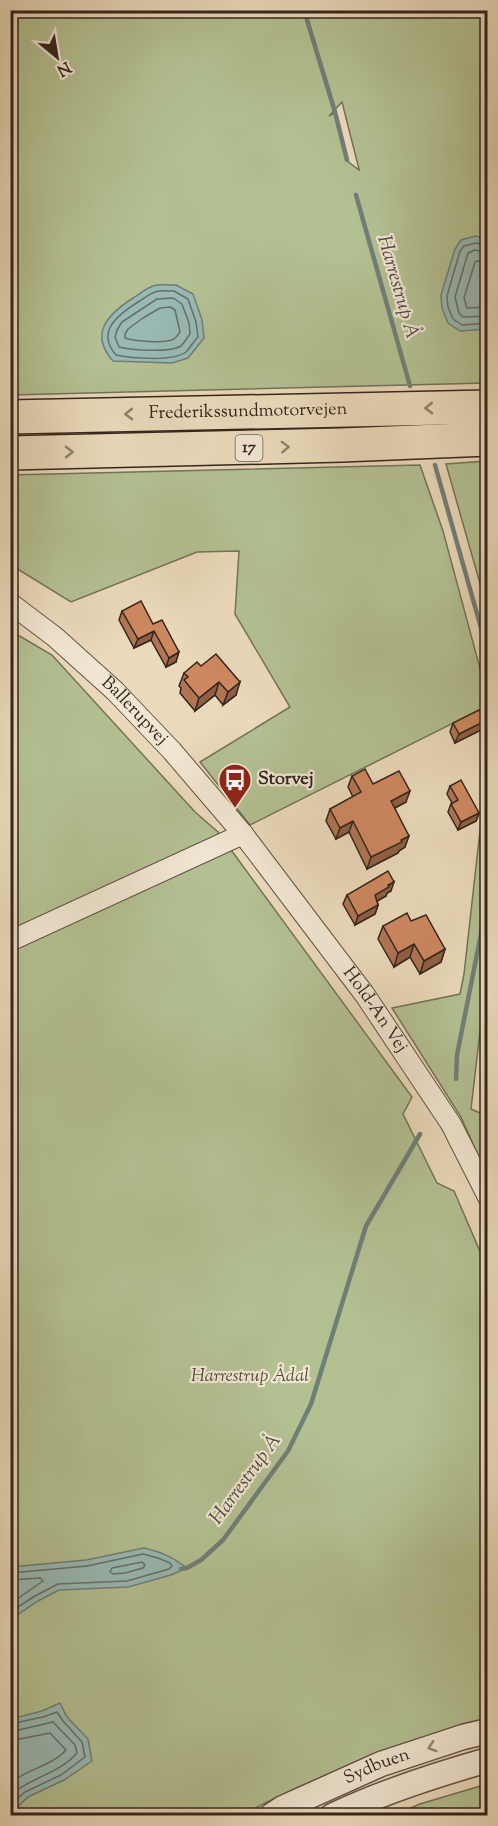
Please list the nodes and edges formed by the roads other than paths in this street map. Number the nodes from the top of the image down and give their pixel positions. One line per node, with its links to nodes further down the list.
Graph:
1 (488, 407): 2 (highway, Frederikssundmotorvejen / 17, one-way to 2)
2 (10, 417)
3 (488, 439): 4 (highway, Frederikssundmotorvejen / 17, one-way to 3)
4 (10, 453)
5 (10, 603): 6 (street, Ballerupvej)
6 (243, 834): 7 (street); 8 (street, Hold-An Vej)
7 (10, 941)
8 (488, 1197)
9 (488, 1731): 11 (street, Sydbuen, one-way to 11)
10 (488, 1760): 12 (street, Sydbuen)
11 (271, 1815)
12 (332, 1815)

